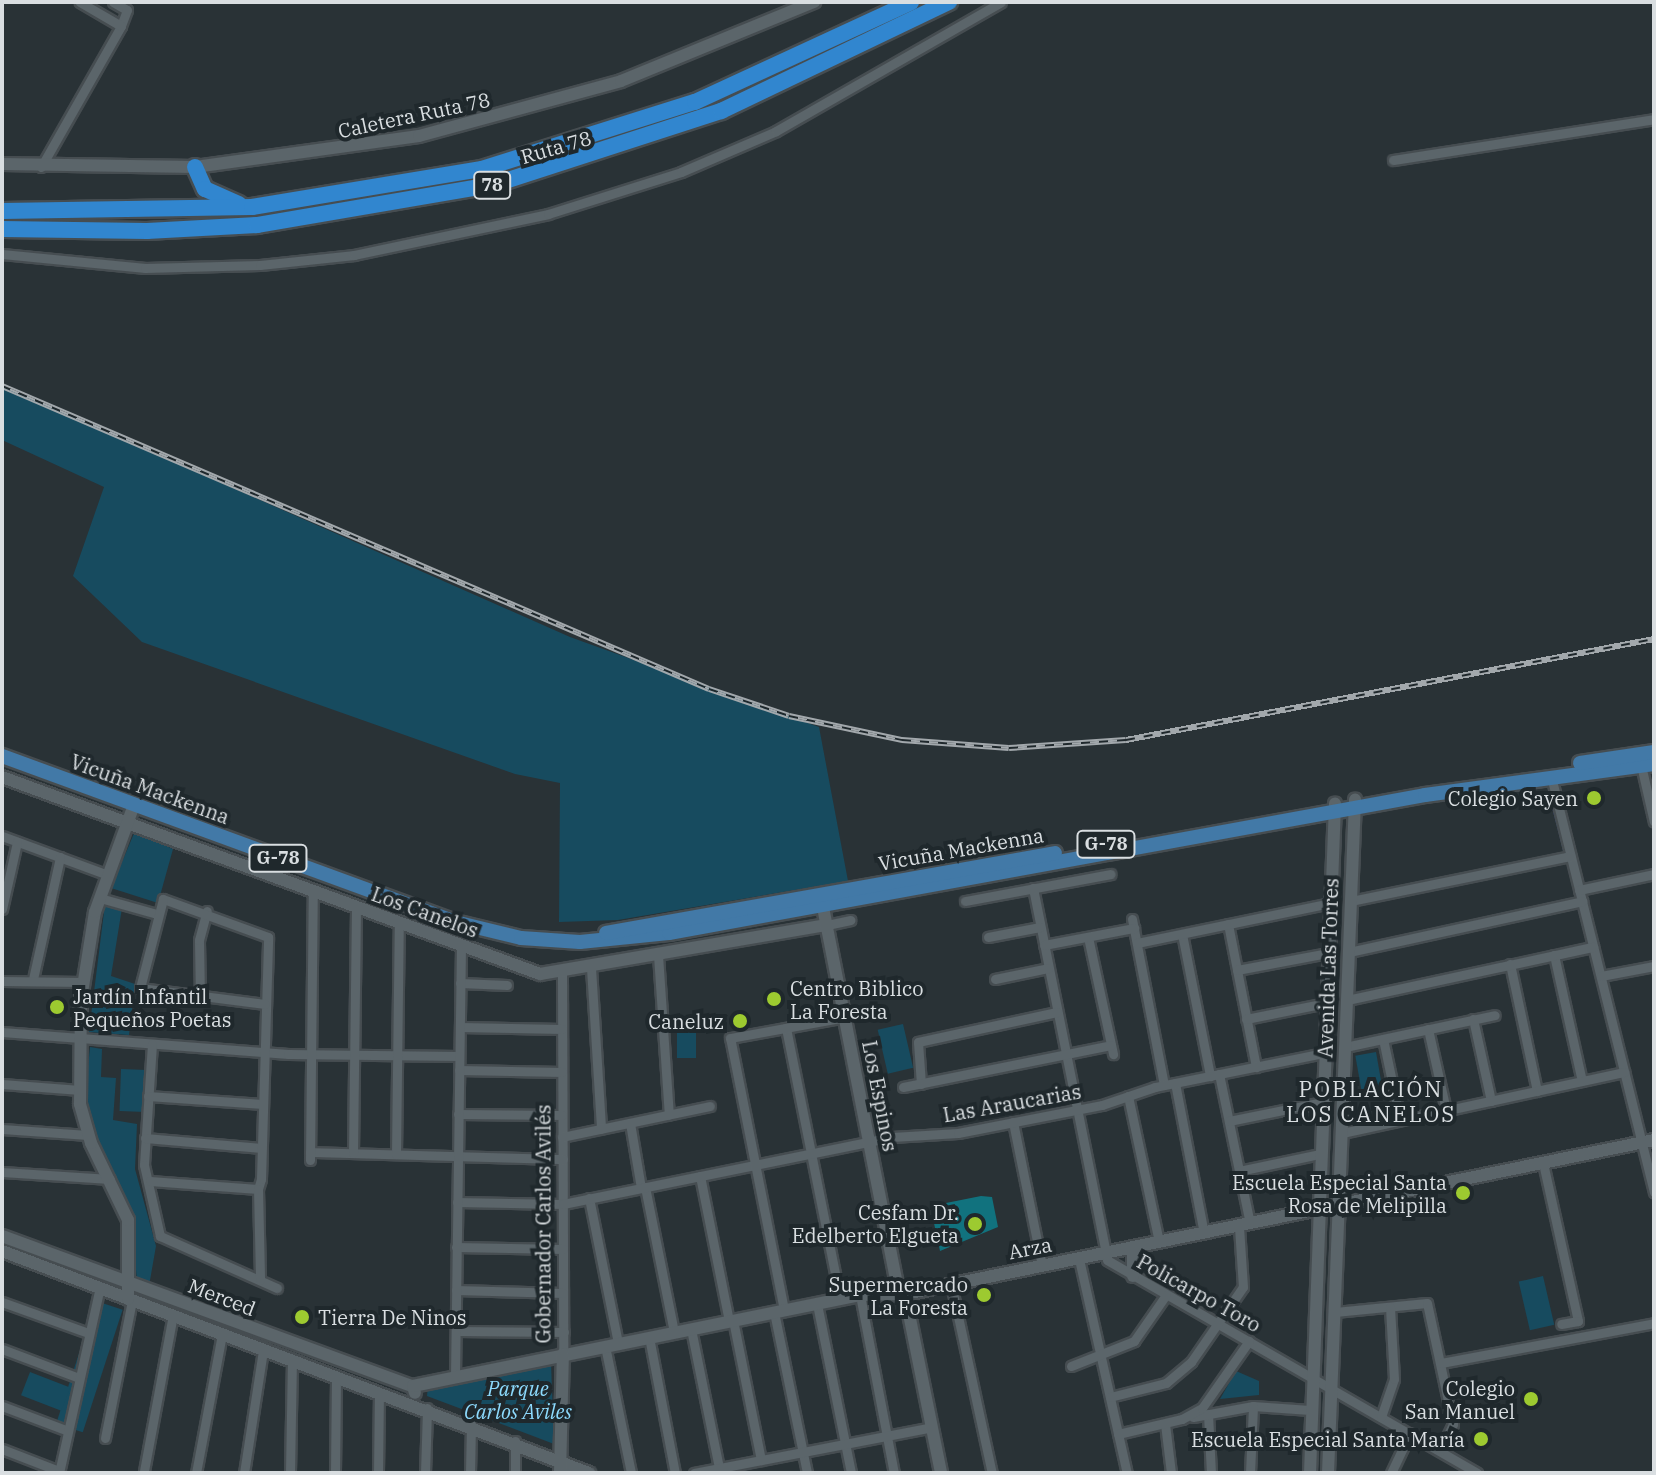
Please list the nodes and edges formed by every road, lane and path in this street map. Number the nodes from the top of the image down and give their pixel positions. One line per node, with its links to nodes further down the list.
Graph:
1 (80, 2): 7 (street)
2 (113, 2): 7 (street)
3 (814, 2): 12 (street, Caletera Ruta 78)
4 (911, 2): 13 (highway, Ruta 78 / 78)
5 (949, 2): 15 (highway, Ruta 78 / 78)
6 (1001, 2): 16 (street)
7 (121, 26): 11 (street)
8 (1654, 119): 9 (street)
9 (1393, 160)
10 (2, 164): 11 (street, Caletera Ruta 78)
11 (41, 167): 12 (street, Caletera Ruta 78)
12 (195, 167): 13 (highway)
13 (252, 207): 14 (highway, Ruta 78 / 78)
14 (2, 211)
15 (2, 229)
16 (2, 254)
17 (1654, 752): 22 (main road, Vicuña Mackenna / G-78)
18 (2, 756): 23 (main road, Vicuña Mackenna / G-78)
19 (1648, 765): 20 (main road, Vicuña Mackenna / G-78); 25 (street)
20 (1551, 776): 22 (main road, Vicuña Mackenna / G-78); 29 (street)
21 (2, 777): 26 (street, Los Canelos)
22 (1355, 804): 24 (main road, Vicuña Mackenna / G-78); 40 (street, Avenida Las Torres)
23 (134, 805): 26 (street); 38 (main road, Vicuña Mackenna / G-78)
24 (1335, 807): 38 (main road, Vicuña Mackenna / G-78); 42 (street, Avenida Las Torres)
25 (1654, 822)
26 (127, 824): 33 (street); 36 (street, Los Canelos)
27 (2, 836): 28 (street)
28 (17, 842): 30 (street); 44 (street)
29 (1570, 856): 35 (street); 40 (street)
30 (60, 857): 33 (street); 70 (street)
31 (1111, 874): 34 (street)
32 (1654, 874): 35 (street)
33 (108, 875): 37 (street)
34 (1033, 888): 39 (street); 51 (street)
35 (1579, 890): 41 (street)
36 (313, 893): 43 (street, Los Canelos); 96 (street)
37 (100, 898): 46 (street); 73 (street)
38 (822, 900): 50 (street, Los Espinos)
39 (965, 901)
40 (1351, 901): 59 (street, Avenida Las Torres)
41 (1582, 901): 58 (street); 59 (street)
42 (1330, 903): 49 (street); 60 (street, Avenida Las Torres)
43 (356, 908): 48 (street, Los Canelos); 98 (street)
44 (2, 909)
45 (207, 911): 46 (street); 76 (street); 79 (street)
46 (157, 914): 76 (street)
47 (850, 920): 50 (street, Los Canelos)
48 (399, 924): 56 (street, Los Canelos); 99 (street)
49 (1228, 924): 52 (street); 67 (street)
50 (827, 925): 61 (street, Los Canelos); 82 (street, Los Espinos)
51 (1040, 927): 53 (street); 57 (street)
52 (1182, 934): 55 (street); 105 (street)
53 (988, 937)
54 (1088, 937): 55 (street); 57 (street); 97 (street)
55 (1137, 943): 110 (street)
56 (461, 945): 68 (street, Los Canelos); 74 (street)
57 (1044, 945): 66 (street)
58 (1593, 947): 62 (street); 69 (street)
59 (1349, 952): 77 (street, Avenida Las Torres)
60 (1328, 953): 67 (street); 78 (street, Avenida Las Torres)
61 (658, 955): 65 (street, Los Canelos); 124 (street)
62 (1554, 955): 63 (street); 106 (street)
63 (1510, 964): 77 (street); 113 (street)
64 (1654, 966): 69 (street)
65 (591, 968): 68 (street, Los Canelos); 130 (street)
66 (1048, 968): 71 (street); 80 (street)
67 (1237, 970): 83 (street)
68 (562, 974): 87 (street, Gobernador Carlos Avilés)
69 (1601, 976): 104 (street)
70 (33, 979): 72 (street); 73 (street)
71 (995, 979)
72 (2, 981)
73 (83, 982): 90 (street)
74 (460, 983): 75 (street); 85 (street)
75 (507, 985)
76 (200, 998): 79 (street)
77 (1347, 1000): 93 (street, Avenida Las Torres)
78 (1326, 1003): 83 (street); 95 (street, Avenida Las Torres)
79 (265, 1004): 94 (street)
80 (1057, 1012): 97 (street); 109 (street)
81 (1495, 1015): 84 (street)
82 (845, 1017): 86 (street); 136 (street, Los Espinos)
83 (1246, 1019): 101 (street)
84 (1473, 1019): 88 (street); 116 (street)
85 (460, 1027): 87 (street); 100 (street)
86 (786, 1028): 140 (street); 145 (street)
87 (562, 1029): 103 (street, Gobernador Carlos Avilés)
88 (1428, 1029): 91 (street); 121 (street)
89 (2, 1032): 90 (street)
90 (85, 1038): 92 (street); 112 (street)
91 (1383, 1039): 93 (street); 125 (street)
92 (152, 1044): 94 (street); 114 (street)
93 (1345, 1047): 131 (street, Avenida Las Torres)
94 (264, 1053): 96 (street); 118 (street)
95 (1324, 1053): 101 (street, Las Araucarias); 117 (street, Avenida Las Torres)
96 (311, 1054): 98 (street); 138 (street)
97 (1065, 1054): 109 (street); 120 (street)
98 (354, 1055): 99 (street); 138 (street)
99 (397, 1055): 100 (street); 139 (street)
100 (459, 1056): 102 (street)
101 (1256, 1067): 105 (street, Las Araucarias)
102 (459, 1070): 103 (street); 122 (street)
103 (562, 1072): 123 (street, Gobernador Carlos Avilés)
104 (1625, 1072): 106 (street); 135 (street)
105 (1214, 1075): 107 (street, Las Araucarias); 126 (street)
106 (1582, 1081): 113 (street)
107 (1175, 1083): 110 (street, Las Araucarias); 160 (street)
108 (2, 1084): 112 (street)
109 (921, 1084): 111 (street)
110 (1164, 1085): 115 (street, Las Araucarias)
111 (903, 1087)
112 (80, 1090): 132 (street)
113 (1537, 1091): 116 (street)
114 (148, 1096): 118 (street); 134 (street)
115 (1128, 1096): 120 (street, Las Araucarias); 162 (street)
116 (1491, 1101): 121 (street)
117 (1322, 1102): 126 (street); 141 (street, Avenida Las Torres)
118 (263, 1104): 137 (street)
119 (710, 1106): 124 (street)
120 (1076, 1110): 127 (street, Las Araucarias); 167 (street)
121 (1446, 1110): 125 (street)
122 (458, 1114): 123 (street); 142 (street)
123 (562, 1115): 133 (street, Gobernador Carlos Avilés)
124 (669, 1115): 128 (street)
125 (1400, 1120): 131 (street)
126 (1229, 1121): 146 (street)
127 (1013, 1122): 136 (street, Las Araucarias); 169 (street)
128 (630, 1123): 130 (street); 151 (street)
129 (2, 1129): 132 (street)
130 (601, 1129): 133 (street)
131 (1342, 1133): 157 (street, Avenida Las Torres)
132 (88, 1135): 149 (street)
133 (562, 1137): 143 (street, Gobernador Carlos Avilés)
134 (145, 1138): 137 (street); 150 (street)
135 (1648, 1141): 144 (street, Arza); 153 (street)
136 (869, 1142): 140 (street, Las Araucarias); 178 (street, Los Espinos)
137 (262, 1148): 152 (street)
138 (353, 1153): 139 (street)
139 (396, 1154): 142 (street)
140 (811, 1154): 145 (street, Las Araucarias); 182 (street)
141 (1320, 1154): 146 (street); 158 (street, Avenida Las Torres)
142 (458, 1155): 143 (street); 155 (street)
143 (563, 1159): 156 (street, Gobernador Carlos Avilés)
144 (1543, 1163): 157 (street, Arza); 192 (street)
145 (755, 1165): 148 (street, Las Araucarias); 186 (street)
146 (1239, 1171): 159 (street)
147 (2, 1172): 149 (street)
148 (700, 1176): 151 (street, Las Araucarias); 189 (street)
149 (112, 1180): 172 (street)
150 (150, 1181): 152 (street); 171 (street)
151 (643, 1187): 154 (street, Las Araucarias); 196 (street)
152 (258, 1189): 171 (street)
153 (1654, 1192)
154 (589, 1198): 156 (street, Las Araucarias); 201 (street)
155 (457, 1202): 156 (street, Las Araucarias); 163 (street)
156 (563, 1204): 165 (street, Gobernador Carlos Avilés)
157 (1338, 1206): 158 (street, Arza); 187 (street, Avenida Las Torres)
158 (1318, 1210): 159 (street, Arza); 210 (street, Avenida Las Torres)
159 (1245, 1225): 160 (street, Arza); 191 (street)
160 (1204, 1233): 162 (street, Arza)
161 (2, 1236): 172 (street, Merced)
162 (1159, 1242): 164 (street, Arza)
163 (456, 1247): 165 (street); 176 (street)
164 (1133, 1248): 167 (street, Arza); 170 (street)
165 (563, 1249): 177 (street, Gobernador Carlos Avilés)
166 (2, 1251): 174 (street, Merced)
167 (1104, 1253): 168 (street, Arza); 170 (street, Policarpo Toro)
168 (1079, 1259): 169 (street, Arza); 205 (street)
169 (1042, 1266): 173 (street, Arza)
170 (1133, 1276): 180 (street, Policarpo Toro)
171 (260, 1280): 175 (street)
172 (131, 1284): 181 (street); 213 (street, Merced)
173 (951, 1284): 178 (street, Arza); 258 (street)
174 (100, 1286): 181 (street, Merced); 197 (street)
175 (277, 1288)
176 (456, 1290): 177 (street); 194 (street)
177 (563, 1293): 195 (street, Gobernador Carlos Avilés)
178 (902, 1294): 179 (street, Arza); 226 (street, Los Espinos)
179 (860, 1295): 182 (street, Arza); 230 (street)
180 (1166, 1295): 191 (street, Policarpo Toro); 205 (street)
181 (130, 1299): 188 (street, Merced); 231 (street)
182 (840, 1299): 184 (street, Arza)
183 (2, 1302): 197 (street)
184 (817, 1304): 186 (street, Arza); 233 (street)
185 (1390, 1307): 187 (street); 207 (street); 222 (street)
186 (779, 1311): 189 (street, Arza); 236 (street)
187 (1335, 1312): 214 (street, Avenida Las Torres)
188 (173, 1315): 198 (street, Merced); 240 (street)
189 (731, 1321): 193 (street, Arza); 237 (street)
190 (1654, 1323): 207 (street)
191 (1218, 1324): 200 (street, Policarpo Toro); 216 (street)
192 (1561, 1324)
193 (691, 1329): 196 (street, Arza); 239 (street)
194 (456, 1331): 195 (street); 209 (street)
195 (564, 1332): 204 (street, Gobernador Carlos Avilés)
196 (674, 1332): 199 (street, Arza)
197 (88, 1333): 212 (street)
198 (222, 1334): 203 (street, Merced); 242 (street)
199 (649, 1337): 201 (street, Arza); 252 (street)
200 (1249, 1341): 210 (street, Policarpo Toro); 223 (street)
201 (612, 1344): 204 (street, Arza); 251 (street)
202 (2, 1349): 212 (street)
203 (263, 1350): 206 (street, Merced); 243 (street)
204 (563, 1354): 209 (street, Arza); 238 (street, Gobernador Carlos Avilés)
205 (1101, 1359): 208 (street); 216 (street)
206 (292, 1360): 211 (street, Merced); 244 (street)
207 (1441, 1363): 235 (street)
208 (1071, 1366)
209 (455, 1376): 213 (street, Arza)
210 (1311, 1376): 214 (street, Policarpo Toro); 220 (street, Avenida Las Torres)
211 (336, 1377): 215 (street, Merced); 245 (street)
212 (79, 1378): 227 (street)
213 (413, 1386): 218 (street)
214 (1332, 1388): 222 (street, Policarpo Toro); 264 (street, Avenida Las Torres)
215 (379, 1393): 218 (street, Merced); 246 (street)
216 (1110, 1397): 229 (street)
217 (2, 1406): 227 (street)
218 (422, 1406): 224 (street, Merced); 247 (street)
219 (1253, 1406): 220 (street); 221 (street); 262 (street)
220 (1310, 1410): 263 (street, Avenida Las Torres)
221 (1208, 1414): 223 (street); 261 (street)
222 (1381, 1417): 228 (street, Policarpo Toro)
223 (1182, 1419): 225 (street)
224 (471, 1424): 232 (street, Merced); 248 (street)
225 (1165, 1424): 229 (street); 260 (street)
226 (932, 1427): 230 (street); 257 (street, Los Espinos)
227 (66, 1430): 241 (street)
228 (1410, 1433): 235 (street, Policarpo Toro); 265 (street)
229 (1118, 1434): 259 (street)
230 (887, 1436): 233 (street); 256 (street)
231 (105, 1438)
232 (515, 1441): 238 (street, Merced); 249 (street)
233 (845, 1444): 236 (street); 255 (street)
234 (2, 1449): 241 (street)
235 (1440, 1451): 266 (street, Policarpo Toro)
236 (803, 1452): 237 (street); 254 (street)
237 (761, 1460): 239 (street)
238 (560, 1467): 250 (street, Merced)
239 (719, 1468): 253 (street)
240 (144, 1471)
241 (59, 1472)
242 (196, 1473)
243 (244, 1473)
244 (290, 1473)
245 (335, 1473)
246 (378, 1473)
247 (425, 1473)
248 (470, 1473)
249 (515, 1473)
250 (589, 1473)
251 (631, 1473)
252 (675, 1473)
253 (694, 1473)
254 (807, 1473)
255 (851, 1473)
256 (894, 1473)
257 (941, 1473)
258 (992, 1473)
259 (1127, 1473)
260 (1171, 1473)
261 (1211, 1473)
262 (1250, 1473)
263 (1310, 1473)
264 (1328, 1473)
265 (1391, 1473)
266 (1477, 1473)

